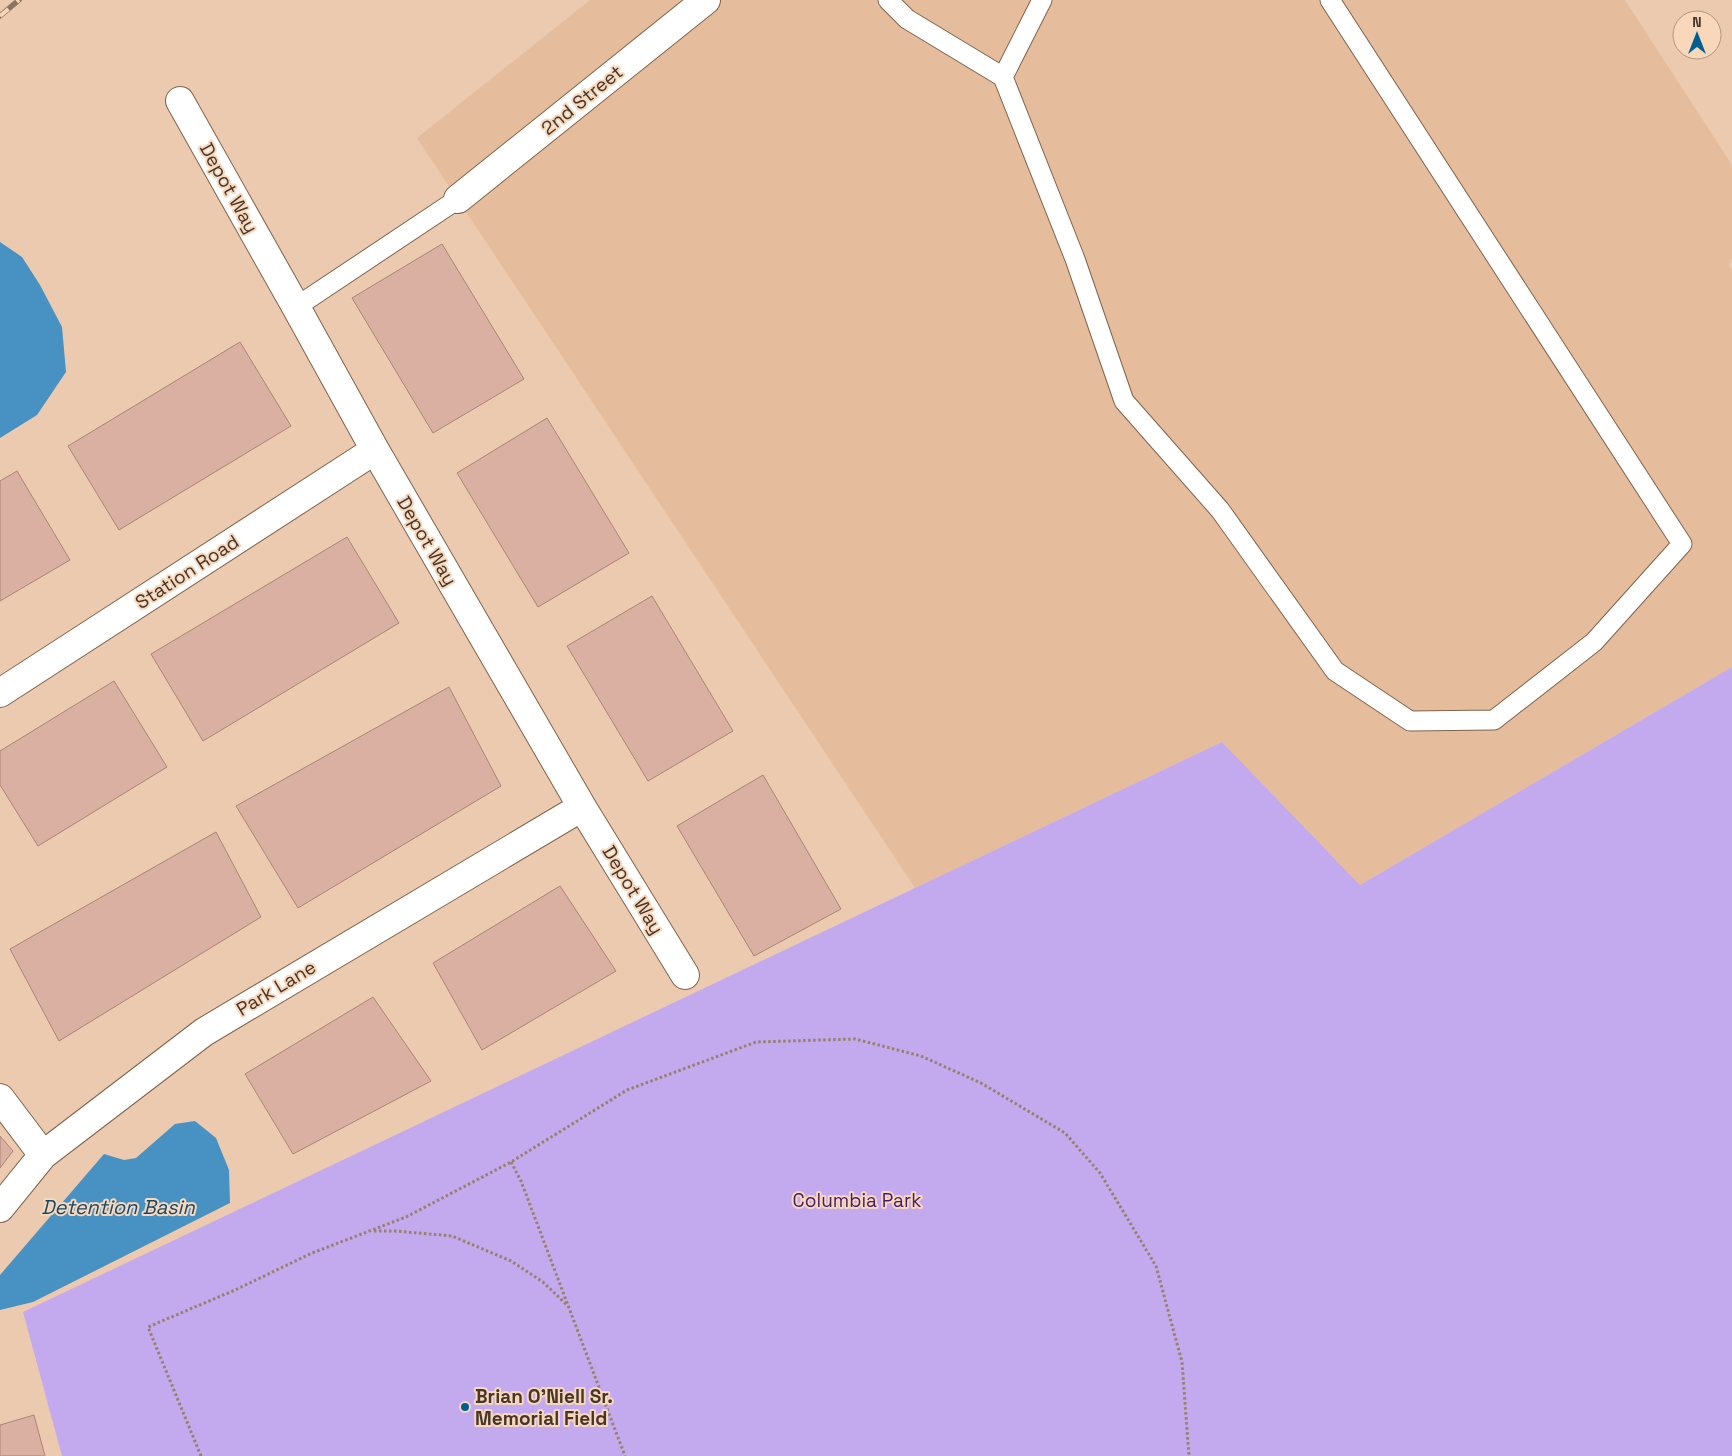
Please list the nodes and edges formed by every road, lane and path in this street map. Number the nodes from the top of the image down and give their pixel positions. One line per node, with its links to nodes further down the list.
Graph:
1 (706, 0): 7 (street, 2nd Street)
2 (888, 0): 5 (lane)
3 (1042, 0): 5 (lane)
4 (1330, 0): 5 (lane)
5 (1003, 77)
6 (180, 101): 8 (street, Depot Way)
7 (458, 199): 8 (lane)
8 (296, 307): 9 (street, Depot Way)
9 (375, 450): 10 (street, Station Road); 11 (street, Depot Way)
10 (0, 693)
11 (582, 807): 12 (street, Depot Way); 14 (street, Park Lane)
12 (684, 975)
13 (0, 1098): 14 (street)
14 (43, 1155): 16 (street, Park Lane)
15 (510, 1162): 17 (path); 18 (path); 21 (path)
16 (0, 1208)
17 (370, 1231): 18 (path); 19 (path)
18 (569, 1307): 20 (path)
19 (201, 1456)
20 (626, 1456)
21 (1189, 1456)

